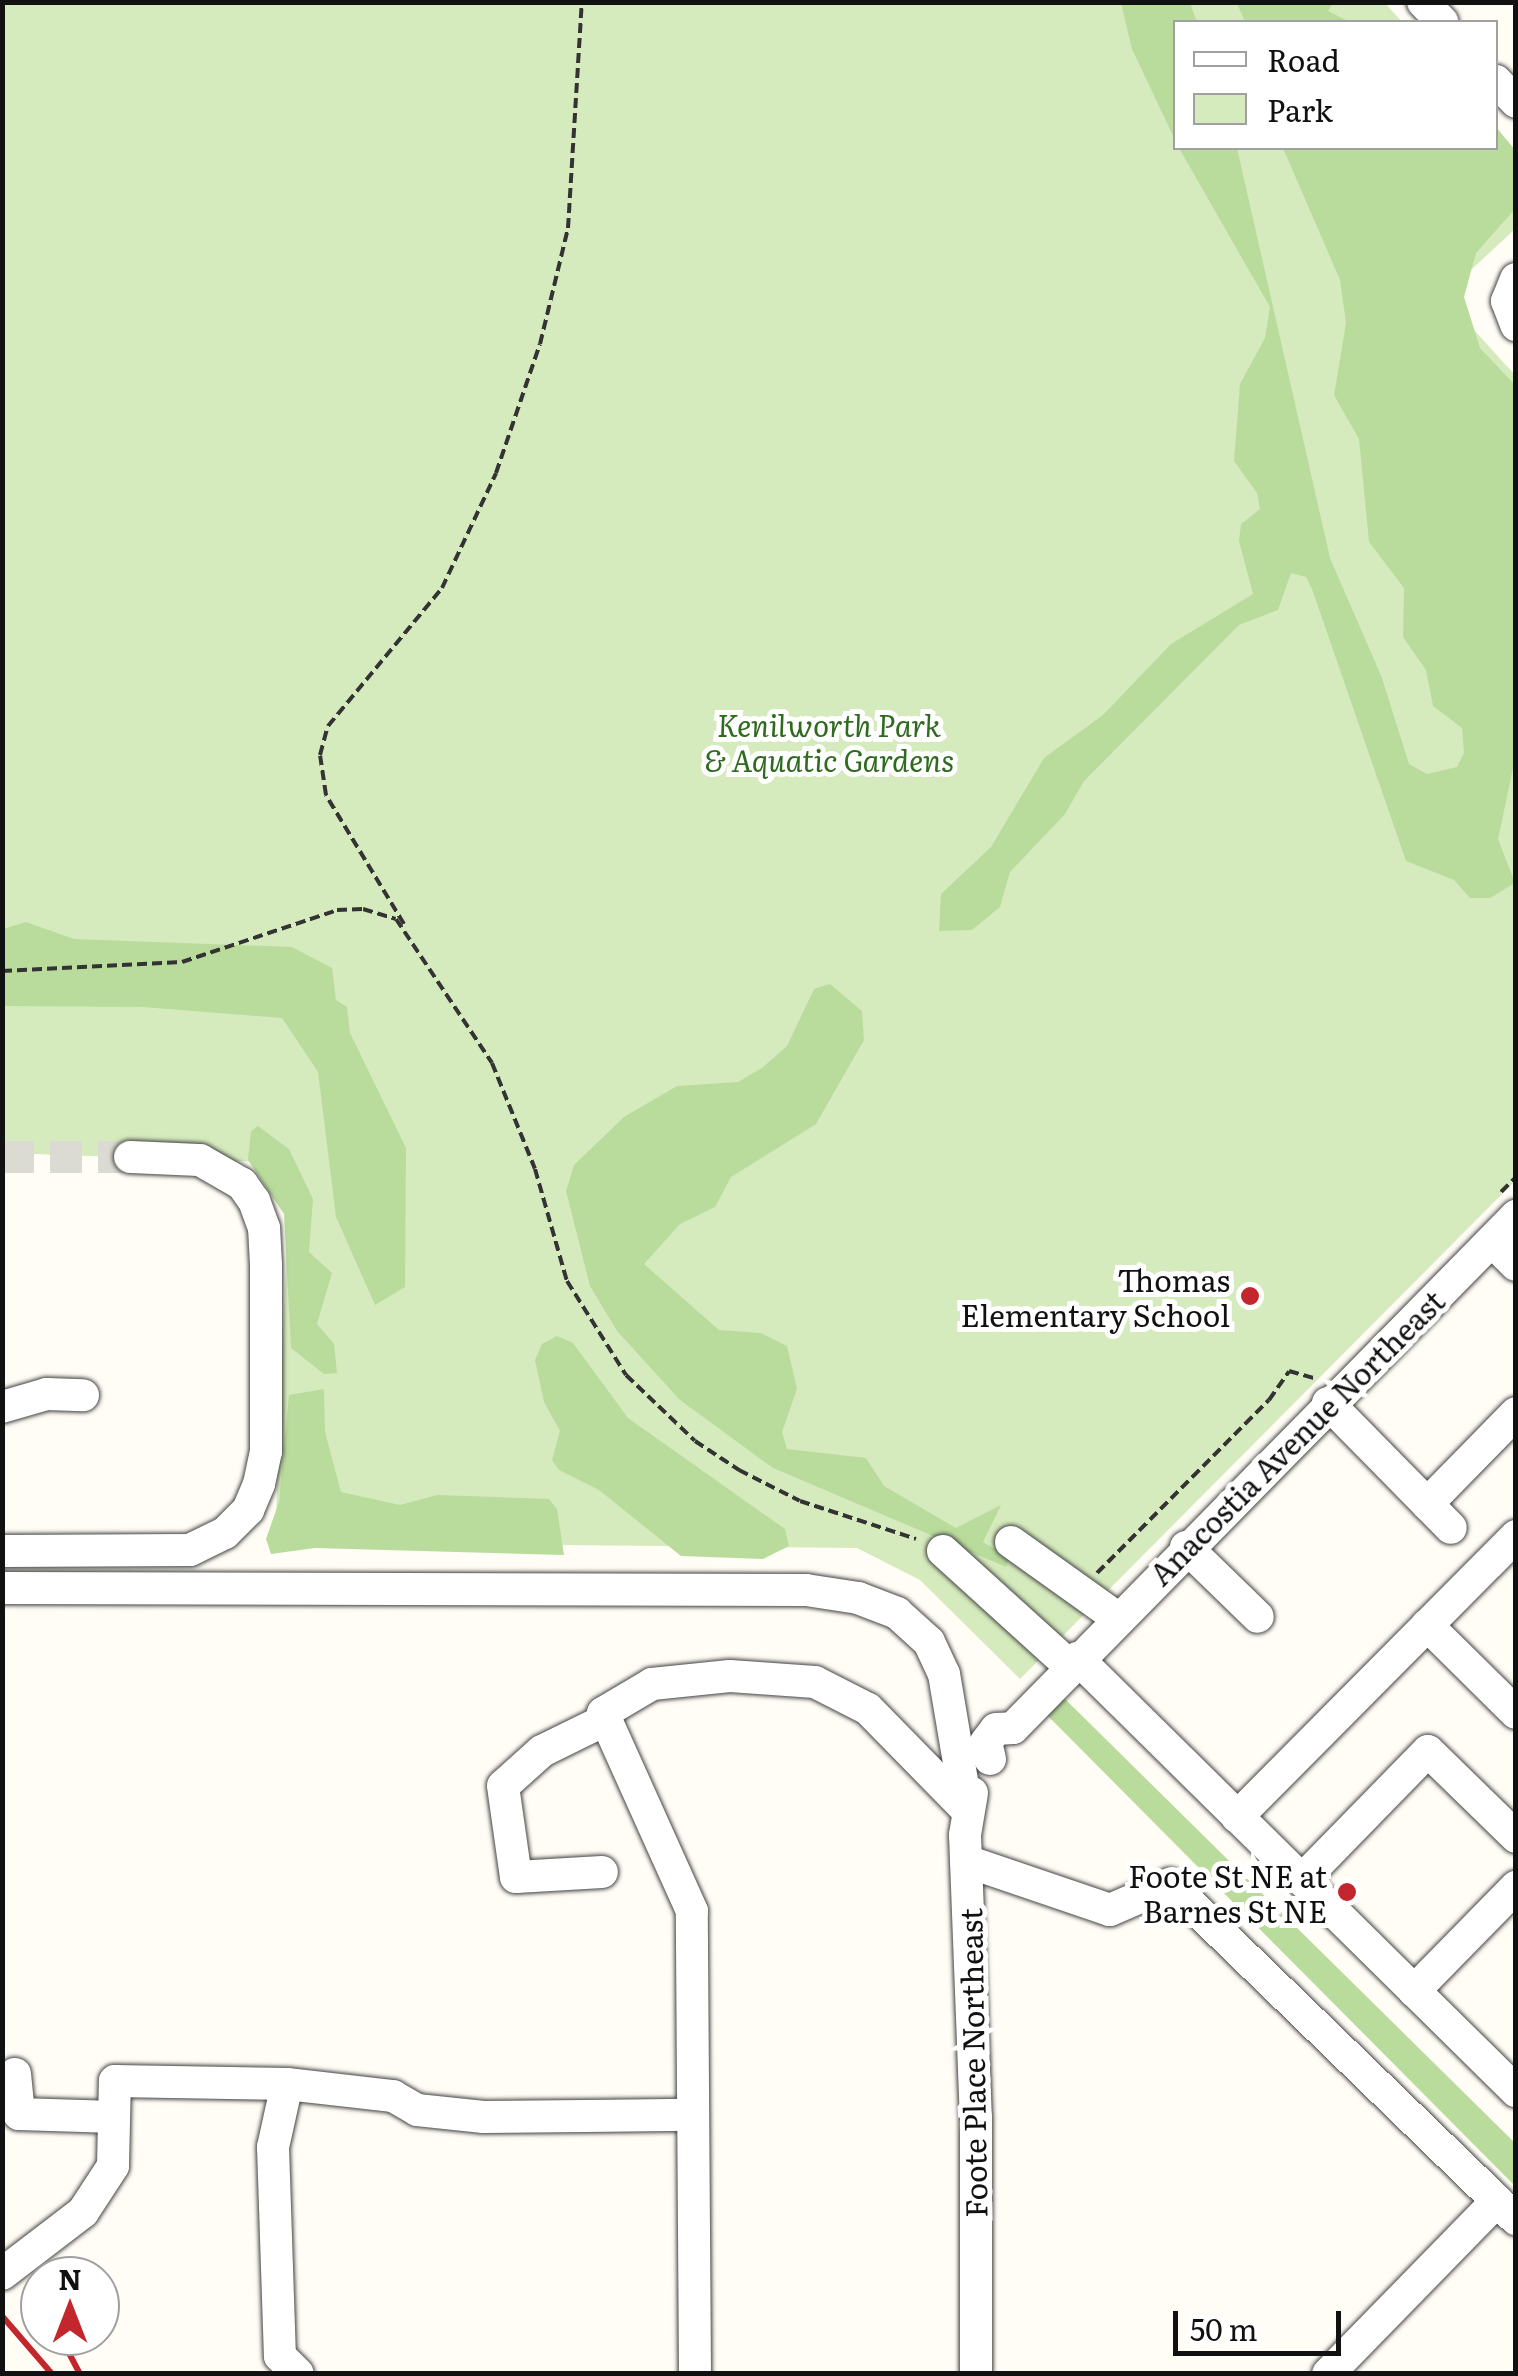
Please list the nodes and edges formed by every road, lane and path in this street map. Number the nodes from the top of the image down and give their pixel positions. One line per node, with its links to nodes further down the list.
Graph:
1 (582, 2): 6 (path)
2 (1498, 83): 3 (street)
3 (1516, 102)
4 (1516, 280): 5 (street)
5 (1516, 325)
6 (407, 928): 7 (path); 24 (path)
7 (2, 970)
8 (130, 1158): 23 (street)
9 (1516, 1177): 10 (path)
10 (1502, 1210): 11 (street, Anacostia Avenue Northeast)
11 (1492, 1241): 12 (street); 15 (street, Anacostia Avenue Northeast)
12 (1516, 1265)
13 (1328, 1365): 25 (path)
14 (83, 1396): 16 (street)
15 (1328, 1402): 18 (street); 22 (street, Anacostia Avenue Northeast)
16 (2, 1406)
17 (1516, 1412): 18 (street)
18 (1426, 1504): 19 (street)
19 (1451, 1528)
20 (1516, 1536): 29 (street)
21 (1010, 1542): 28 (street)
22 (1186, 1546): 27 (street); 28 (street, Anacostia Avenue Northeast)
23 (2, 1551)
24 (943, 1551): 30 (street)
25 (1090, 1580)
26 (2, 1588): 33 (street)
27 (1258, 1616)
28 (1116, 1617): 30 (street, Anacostia Avenue Northeast)
29 (1427, 1625): 31 (street); 34 (street)
30 (1074, 1662): 33 (street, Foote Place Northeast); 34 (street)
31 (1516, 1713)
32 (601, 1722): 33 (street); 37 (street); 44 (street)
33 (967, 1810): 36 (street, Foote Place Northeast)
34 (1238, 1817): 38 (street)
35 (1516, 1837): 38 (street)
36 (966, 1861): 46 (street); 50 (street, Foote Place Northeast)
37 (602, 1872)
38 (1302, 1880): 40 (street)
39 (1516, 1887): 40 (street)
40 (1414, 1992): 43 (street)
41 (15, 2074): 45 (street)
42 (287, 2084): 44 (street); 45 (street); 48 (street)
43 (1516, 2092)
44 (692, 2115): 49 (street)
45 (114, 2117): 47 (street)
46 (1506, 2210): 51 (street)
47 (2, 2274)
48 (298, 2374)
49 (696, 2374)
50 (976, 2374)
51 (1328, 2374)

